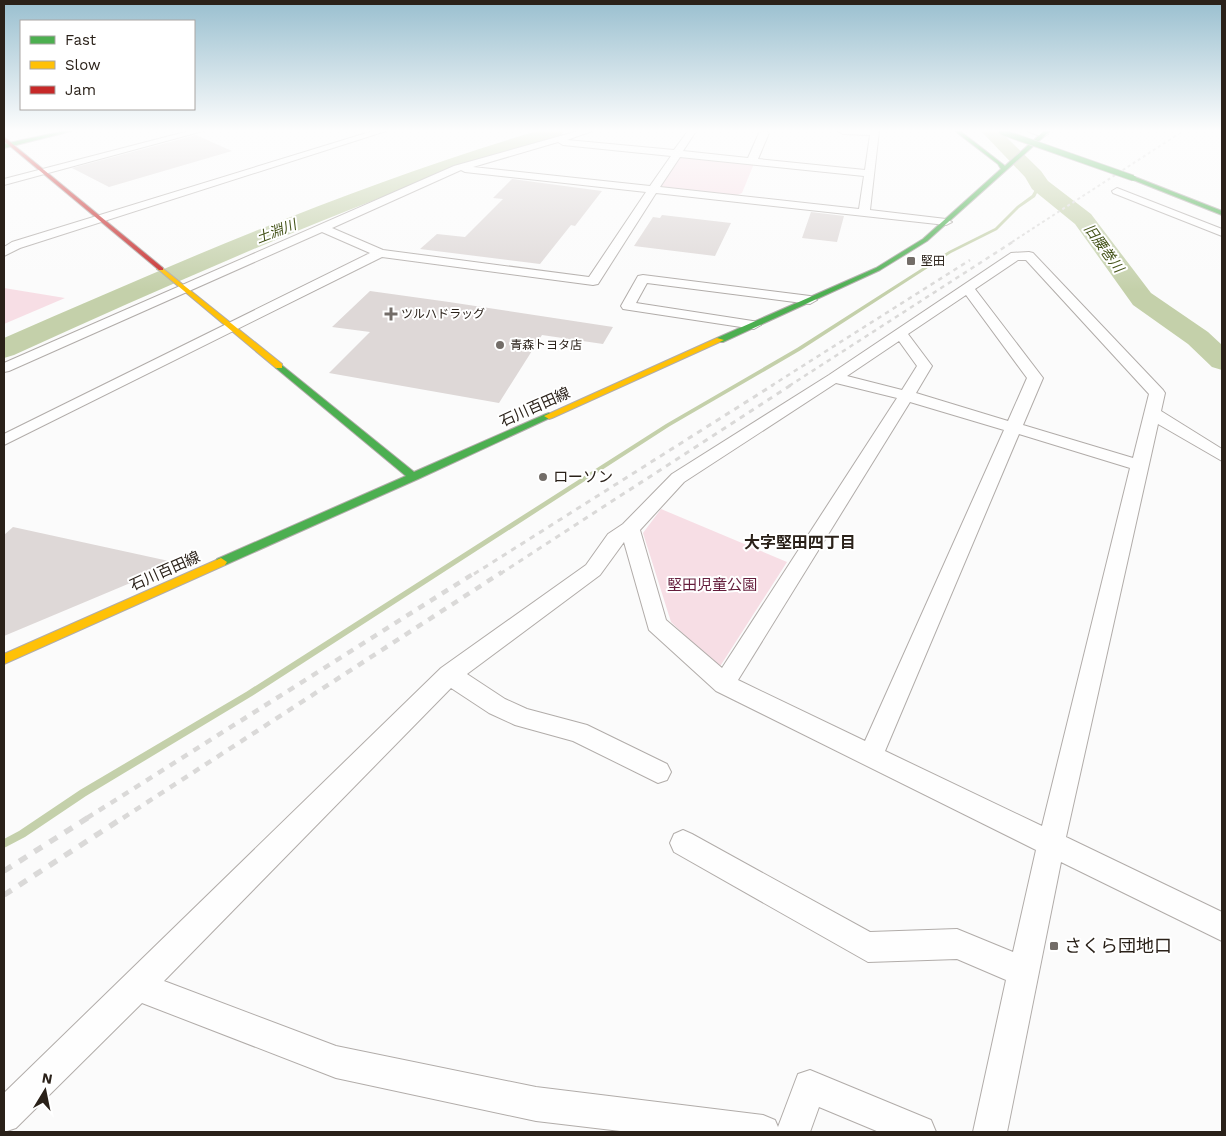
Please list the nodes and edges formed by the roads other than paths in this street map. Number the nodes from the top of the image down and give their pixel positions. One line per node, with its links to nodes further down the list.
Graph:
1 (59, 184): 15 (main road)
2 (210, 184): 15 (street)
3 (421, 184): 17 (street)
4 (607, 184): 10 (street)
5 (657, 184): 10 (street)
6 (868, 184): 13 (street)
7 (989, 184): 16 (main road, 石川百田線)
8 (1155, 184): 14 (main road)
9 (1160, 184): 12 (main road)
10 (654, 189): 13 (street); 22 (street)
11 (1117, 191): 18 (street)
12 (1222, 205)
13 (864, 212): 16 (street)
14 (1222, 213)
15 (100, 218): 20 (street); 23 (main road)
16 (946, 222): 25 (main road, 石川百田線)
17 (320, 228): 22 (street); 23 (street)
18 (1222, 233)
19 (4, 235): 20 (street)
20 (16, 245): 21 (street)
21 (4, 252)
22 (380, 252): 27 (street)
23 (184, 287): 27 (main road); 29 (street)
24 (968, 288): 28 (street); 32 (street); 33 (street)
25 (810, 300): 26 (main road, 石川百田線); 26 (street)
26 (754, 325): 37 (main road, 石川百田線)
27 (232, 326): 34 (street); 37 (main road)
28 (900, 333): 30 (street); 31 (street)
29 (4, 368)
30 (834, 378): 31 (street); 38 (street)
31 (905, 395): 33 (street); 41 (street)
32 (1152, 413): 35 (street); 36 (street)
33 (1013, 427): 36 (street); 42 (street)
34 (4, 440)
35 (1222, 456)
36 (1139, 465): 45 (street)
37 (414, 478): 39 (main road, 石川百田線)
38 (630, 529): 40 (street); 41 (street)
39 (4, 659)
40 (449, 675): 43 (street); 48 (street)
41 (724, 684): 42 (street)
42 (870, 757): 45 (street)
43 (658, 772)
44 (683, 843): 47 (street)
45 (1051, 844): 46 (street); 47 (street)
46 (1222, 927)
47 (1022, 971): 53 (street)
48 (138, 986): 49 (street); 50 (street)
49 (4, 1116)
50 (764, 1132)
51 (793, 1132): 52 (street)
52 (919, 1132)
53 (990, 1132)

